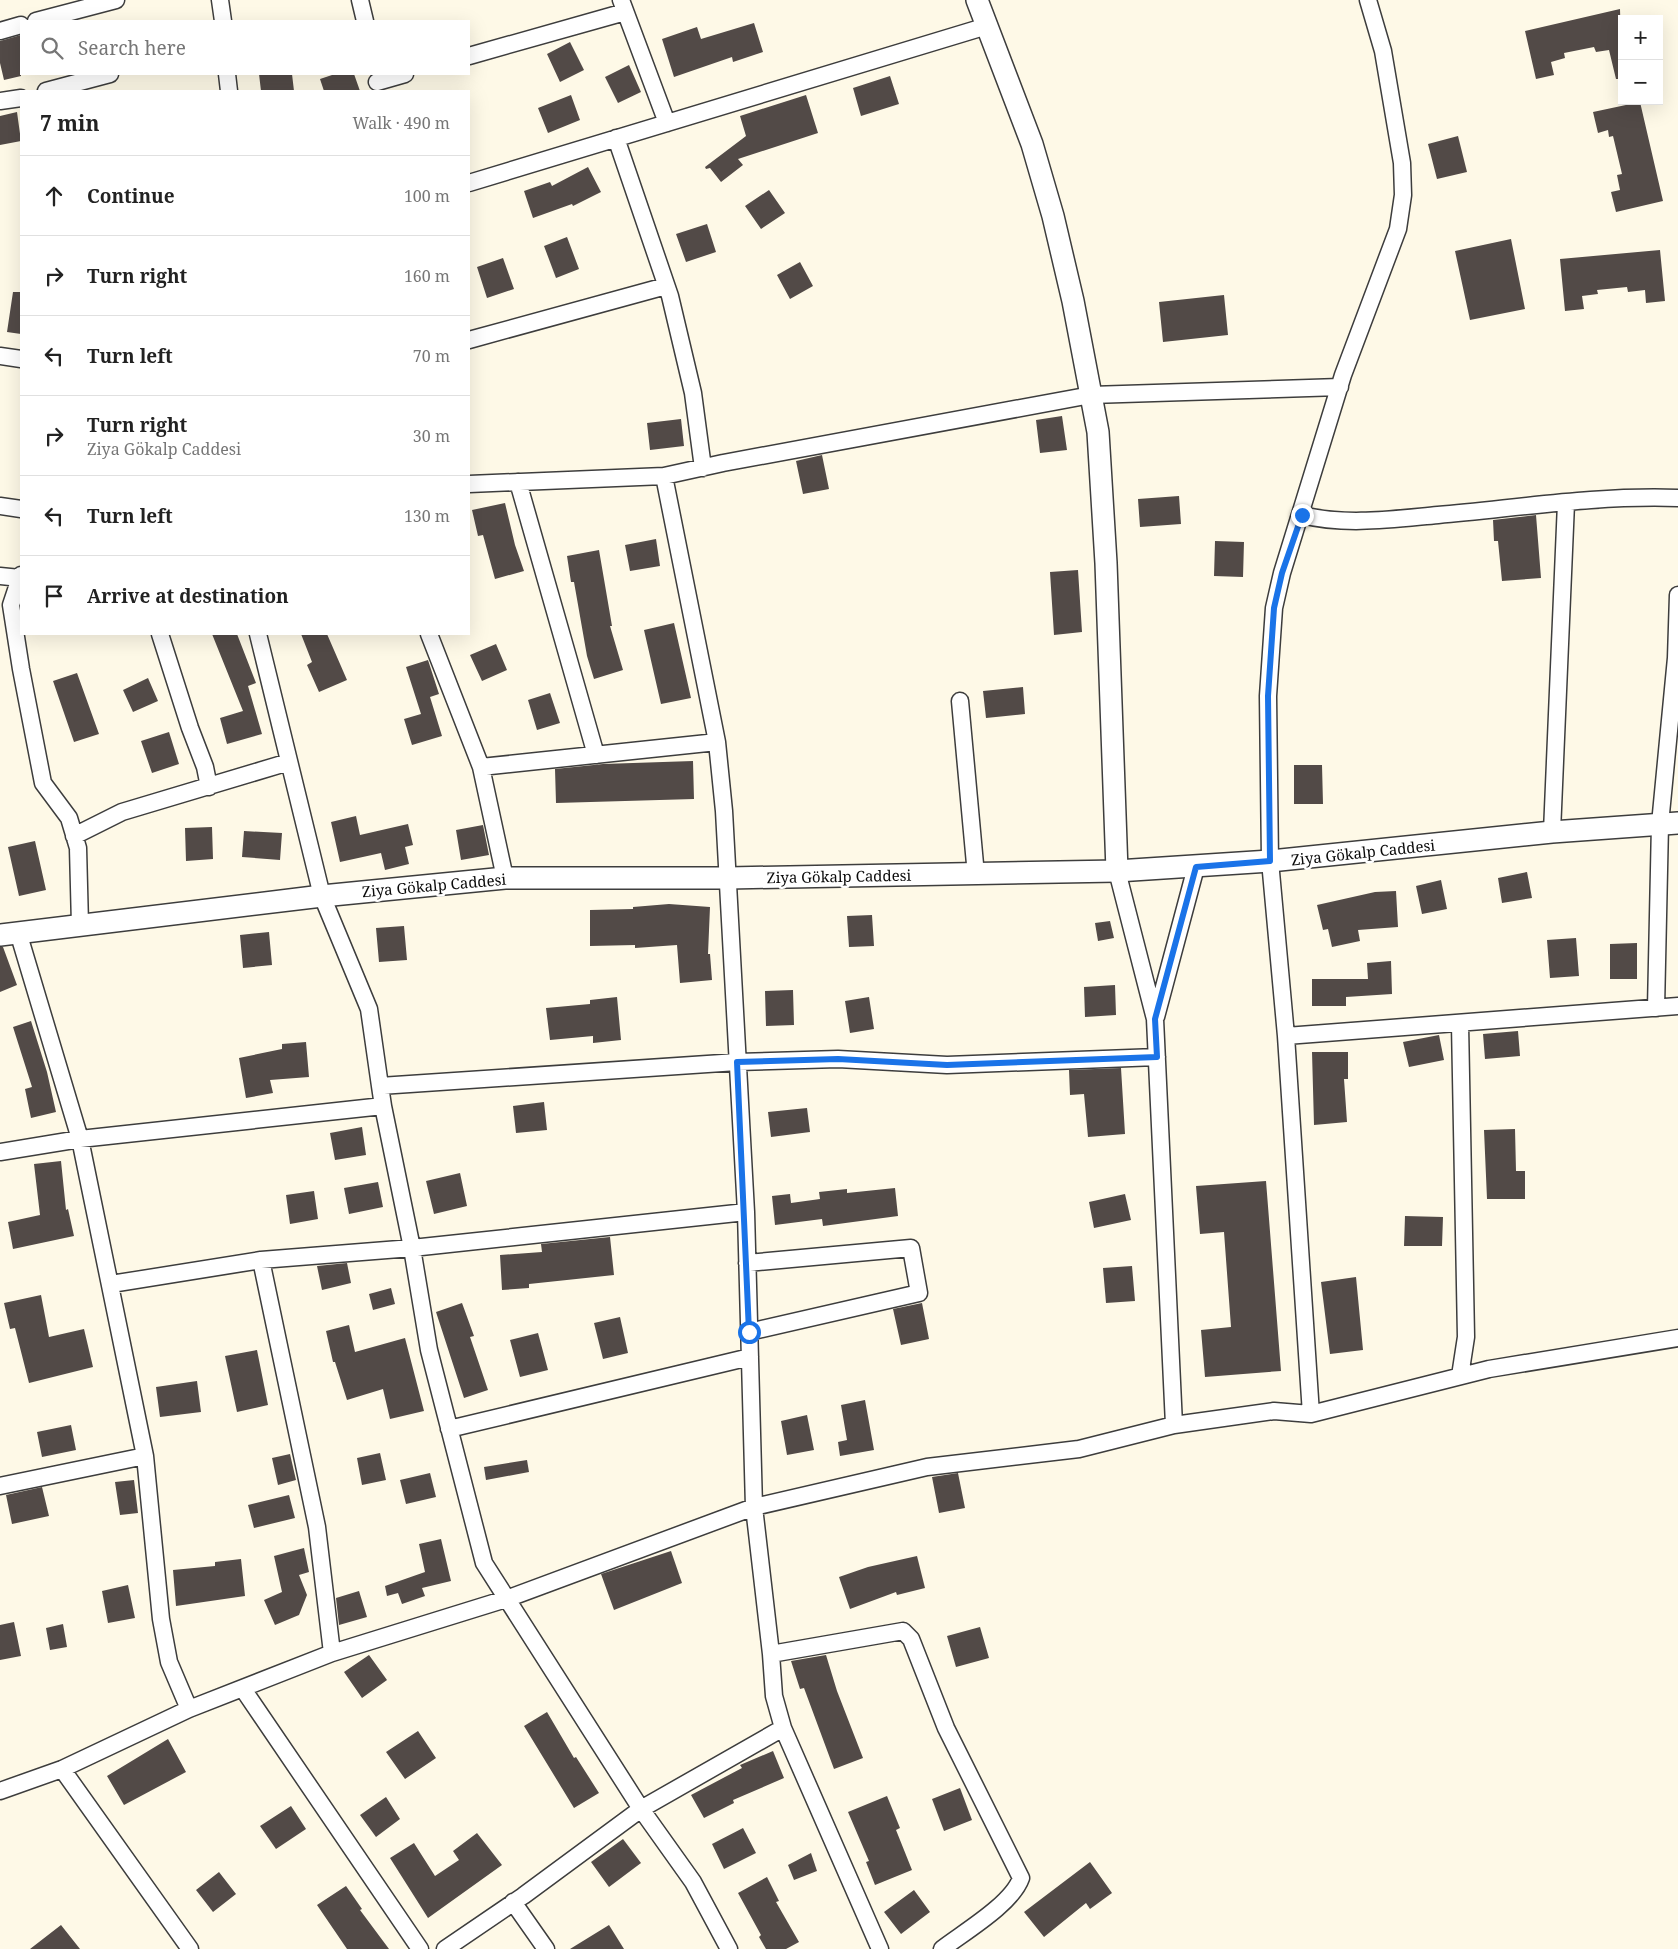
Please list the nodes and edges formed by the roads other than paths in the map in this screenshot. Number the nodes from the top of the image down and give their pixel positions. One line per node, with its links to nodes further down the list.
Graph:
1 (116, 0): 7 (street)
2 (220, 0): 8 (street)
3 (360, 0): 9 (street)
4 (977, 0): 11 (street)
5 (1368, 0): 29 (street)
6 (623, 6): 13 (street); 22 (street)
7 (40, 20)
8 (223, 20)
9 (364, 20)
10 (20, 25): 12 (street)
11 (987, 26): 22 (street); 30 (street)
12 (0, 31)
13 (470, 56)
14 (107, 75): 18 (street)
15 (227, 75): 19 (street)
16 (402, 75): 17 (street)
17 (377, 82)
18 (56, 90)
19 (229, 90)
20 (20, 98): 21 (street)
21 (0, 101)
22 (667, 123): 23 (street)
23 (616, 138): 24 (street); 25 (street)
24 (470, 183)
25 (666, 286): 26 (street); 31 (street)
26 (470, 340)
27 (0, 356): 28 (street)
28 (20, 360)
29 (1340, 387): 30 (street); 39 (street)
30 (1091, 395): 31 (street); 59 (street)
31 (703, 468): 32 (street)
32 (664, 476): 33 (street); 49 (street)
33 (518, 482): 34 (street); 50 (street)
34 (470, 484)
35 (1678, 498): 36 (street)
36 (1566, 503): 39 (street); 55 (street)
37 (0, 506): 38 (street)
38 (20, 509)
39 (1302, 515): 57 (street)
40 (0, 576): 41 (street)
41 (20, 577)
42 (20, 580): 56 (street)
43 (1678, 595): 47 (street)
44 (160, 635): 53 (street)
45 (258, 635): 51 (street)
46 (429, 635): 52 (street)
47 (1677, 658): 54 (street)
48 (960, 701): 60 (street)
49 (717, 742): 50 (street); 62 (street)
50 (596, 755): 52 (street)
51 (289, 762): 53 (street); 63 (street)
52 (481, 767): 61 (street)
53 (210, 787): 56 (street)
54 (1669, 823): 55 (street, Ziya Gökalp Caddesi); 67 (street)
55 (1552, 832): 57 (street, Ziya Gökalp Caddesi)
56 (74, 836): 64 (street)
57 (1270, 861): 58 (street, Ziya Gökalp Caddesi); 70 (street)
58 (1196, 867): 59 (street, Ziya Gökalp Caddesi); 68 (street)
59 (1118, 871): 60 (street, Ziya Gökalp Caddesi); 68 (street)
60 (976, 875): 62 (street, Ziya Gökalp Caddesi)
61 (505, 878): 62 (street, Ziya Gökalp Caddesi); 63 (street, Ziya Gökalp Caddesi)
62 (728, 878): 72 (street)
63 (322, 896): 64 (street, Ziya Gökalp Caddesi); 73 (street)
64 (80, 925): 65 (street, Ziya Gökalp Caddesi)
65 (9, 933): 75 (street)
66 (1678, 1006): 67 (street)
67 (1656, 1008): 69 (street)
68 (1155, 1019): 71 (street)
69 (1460, 1024): 70 (street); 85 (street)
70 (1286, 1036): 86 (street)
71 (1157, 1057): 72 (street); 87 (street)
72 (737, 1062): 73 (street); 77 (street)
73 (380, 1086): 74 (street)
74 (383, 1106): 75 (street); 78 (street)
75 (80, 1139): 76 (street); 81 (street)
76 (0, 1152)
77 (746, 1212): 78 (street); 80 (street)
78 (412, 1248): 79 (street); 88 (street)
79 (261, 1260): 81 (street); 93 (street)
80 (747, 1263): 82 (street); 82 (street)
81 (111, 1284): 89 (street)
82 (749, 1332): 84 (street)
83 (1678, 1338): 85 (street)
84 (750, 1358): 88 (street); 91 (street)
85 (1460, 1376): 86 (street)
86 (1311, 1414): 87 (street)
87 (1174, 1425): 91 (street)
88 (449, 1429): 92 (street)
89 (145, 1456): 90 (street); 96 (street)
90 (0, 1486)
91 (754, 1507): 92 (street); 94 (street)
92 (506, 1599): 93 (street); 100 (street)
93 (332, 1653): 95 (street)
94 (771, 1654): 97 (street); 108 (street)
95 (243, 1690): 96 (street); 103 (street)
96 (189, 1709): 98 (street)
97 (783, 1728): 100 (street); 107 (street)
98 (62, 1769): 99 (street); 102 (street)
99 (0, 1790)
100 (641, 1809): 101 (street); 106 (street)
101 (513, 1902): 104 (street); 105 (street)
102 (190, 1949)
103 (420, 1949)
104 (445, 1949)
105 (546, 1949)
106 (729, 1949)
107 (880, 1949)
108 (942, 1949)

